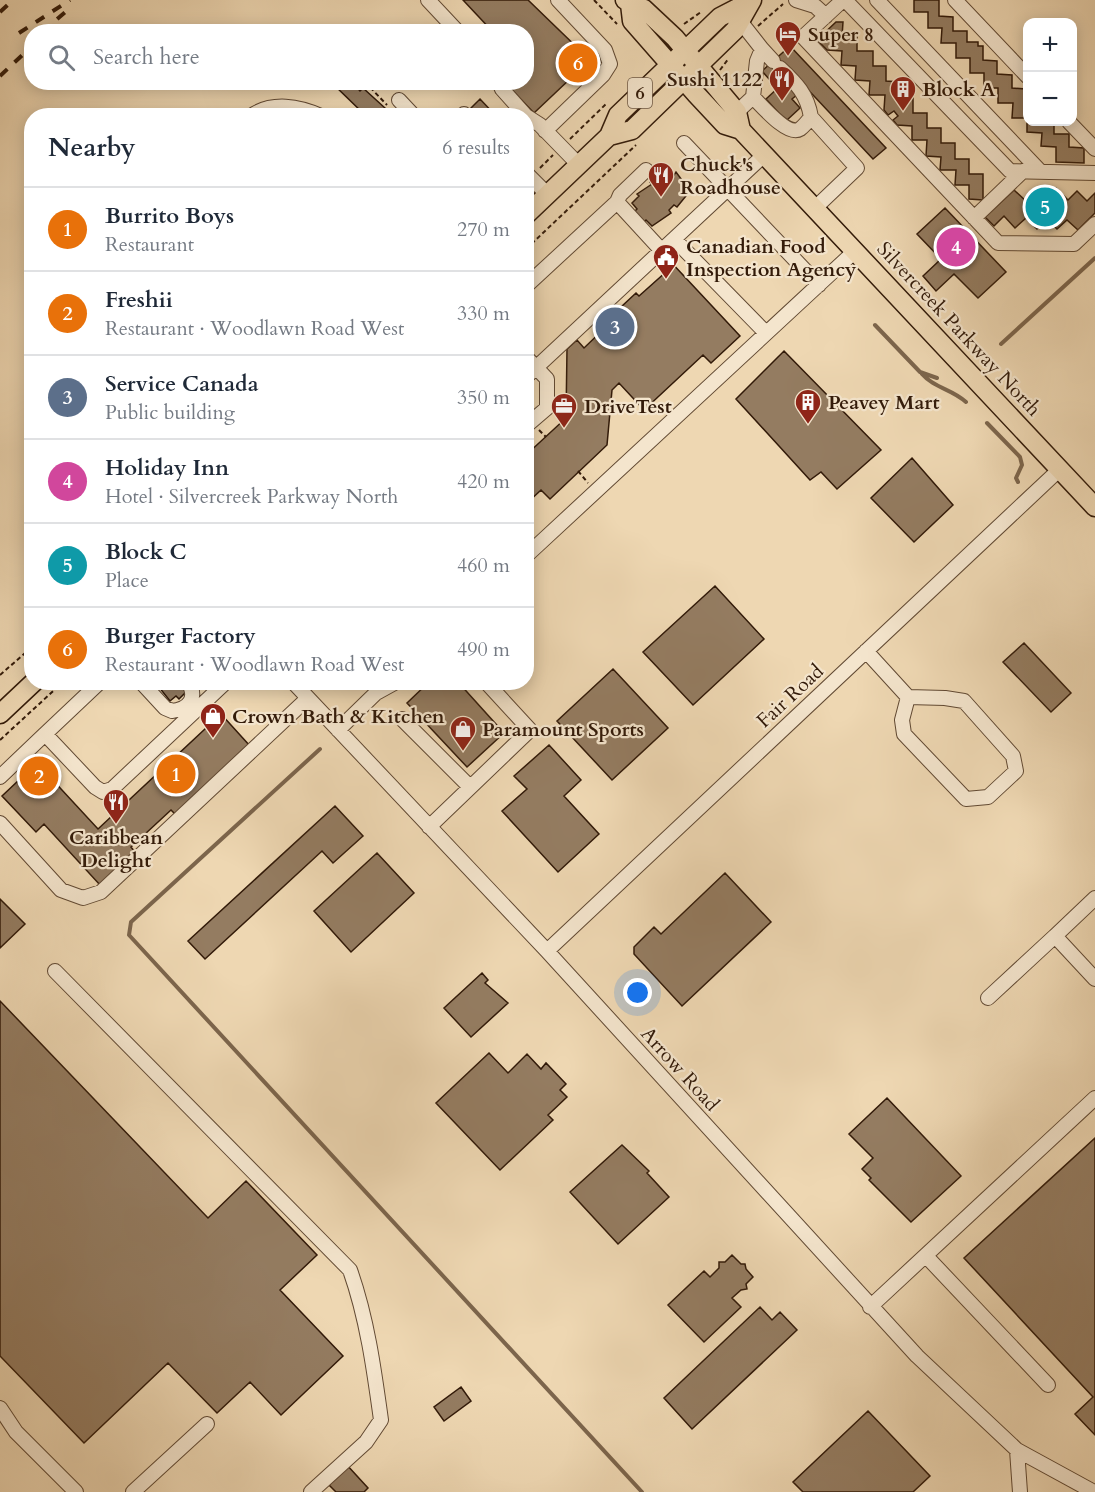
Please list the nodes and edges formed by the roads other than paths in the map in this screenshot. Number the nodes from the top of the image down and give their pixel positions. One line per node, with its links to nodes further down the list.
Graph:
1 (428, 0): 12 (street)
2 (558, 0): 30 (street)
3 (796, 0): 9 (street)
4 (844, 0): 10 (street); 37 (street)
5 (877, 0): 38 (street)
6 (955, 0): 17 (street)
7 (752, 1): 11 (main road, 6); 14 (main road, 6)
8 (628, 2): 14 (main road, Silvercreek Parkway North); 15 (main road, Silvercreek Parkway North)
9 (814, 3): 10 (street)
10 (826, 16): 46 (street)
11 (740, 21): 13 (street); 16 (main road, 6)
12 (450, 24)
13 (762, 49): 20 (street); 26 (street)
14 (684, 50): 15 (main road, 6); 16 (main road, Silvercreek Parkway North)
15 (670, 64): 18 (main road, Silvercreek Parkway North); 31 (main road, 6)
16 (697, 66): 18 (main road, 6); 27 (main road, Silvercreek Parkway North)
17 (1023, 72)
18 (684, 80): 27 (main road, Silvercreek Parkway North); 31 (main road, 6)
19 (503, 90): 25 (street)
20 (753, 97): 26 (street); 27 (street)
21 (393, 103): 24 (street)
22 (268, 108): 23 (street)
23 (295, 108)
24 (401, 108)
25 (519, 108)
26 (811, 117): 45 (street)
27 (739, 121): 34 (main road, Silvercreek Parkway North)
28 (534, 122): 30 (street)
29 (1073, 126): 33 (street)
30 (545, 131): 35 (street)
31 (609, 136): 35 (main road, 6)
32 (684, 143): 41 (street)
33 (1095, 149)
34 (764, 155): 41 (street); 45 (main road, Silvercreek Parkway North)
35 (579, 165): 42 (main road, 6)
36 (646, 170): 43 (street)
37 (1023, 171): 38 (street); 46 (street)
38 (1040, 171): 39 (street)
39 (1095, 173)
40 (534, 181): 42 (street)
41 (728, 189): 48 (street); 52 (street)
42 (548, 195): 44 (main road, 6)
43 (617, 202): 49 (street); 51 (street)
44 (534, 208)
45 (814, 209): 50 (main road, Silvercreek Parkway North)
46 (974, 218): 47 (street)
47 (1095, 224)
48 (675, 239): 49 (street); 53 (street)
49 (662, 251): 54 (street)
50 (855, 251): 52 (street); 57 (main road, Silvercreek Parkway North)
51 (534, 279)
52 (819, 285): 53 (street)
53 (766, 333): 59 (street)
54 (534, 364)
55 (534, 371): 56 (street)
56 (534, 419)
57 (1060, 469): 58 (main road, Silvercreek Parkway North); 60 (street, Fair Road)
58 (1095, 507)
59 (534, 549)
60 (866, 651): 71 (street); 83 (street, Fair Road)
61 (26, 690): 73 (main road)
62 (92, 690): 76 (street)
63 (148, 690): 64 (street)
64 (192, 690)
65 (216, 690): 76 (street)
66 (300, 690): 72 (street, Arrow Road)
67 (373, 690): 70 (street)
68 (381, 690): 70 (street)
69 (493, 690): 78 (street)
70 (376, 693): 75 (street)
71 (908, 697): 71 (street)
72 (308, 699): 75 (street, Arrow Road); 79 (street)
73 (0, 714)
74 (402, 719): 78 (street)
75 (338, 730): 80 (street, Arrow Road)
76 (45, 734): 77 (street)
77 (0, 777)
78 (470, 787): 80 (street)
79 (0, 823)
80 (429, 827): 83 (street, Arrow Road)
81 (1095, 898): 82 (street)
82 (1055, 936): 85 (street); 86 (street)
83 (547, 951): 89 (street, Arrow Road)
84 (55, 971): 96 (street)
85 (1095, 979)
86 (988, 998)
87 (1095, 1098): 88 (street)
88 (926, 1256): 89 (street); 90 (street)
89 (870, 1307): 93 (street, Arrow Road)
90 (1048, 1385)
91 (0, 1408): 94 (street)
92 (207, 1424): 95 (street)
93 (1017, 1450): 97 (street); 98 (street, Arrow Road)
94 (76, 1492)
95 (133, 1492)
96 (311, 1492)
97 (1020, 1492)
98 (1094, 1492)

